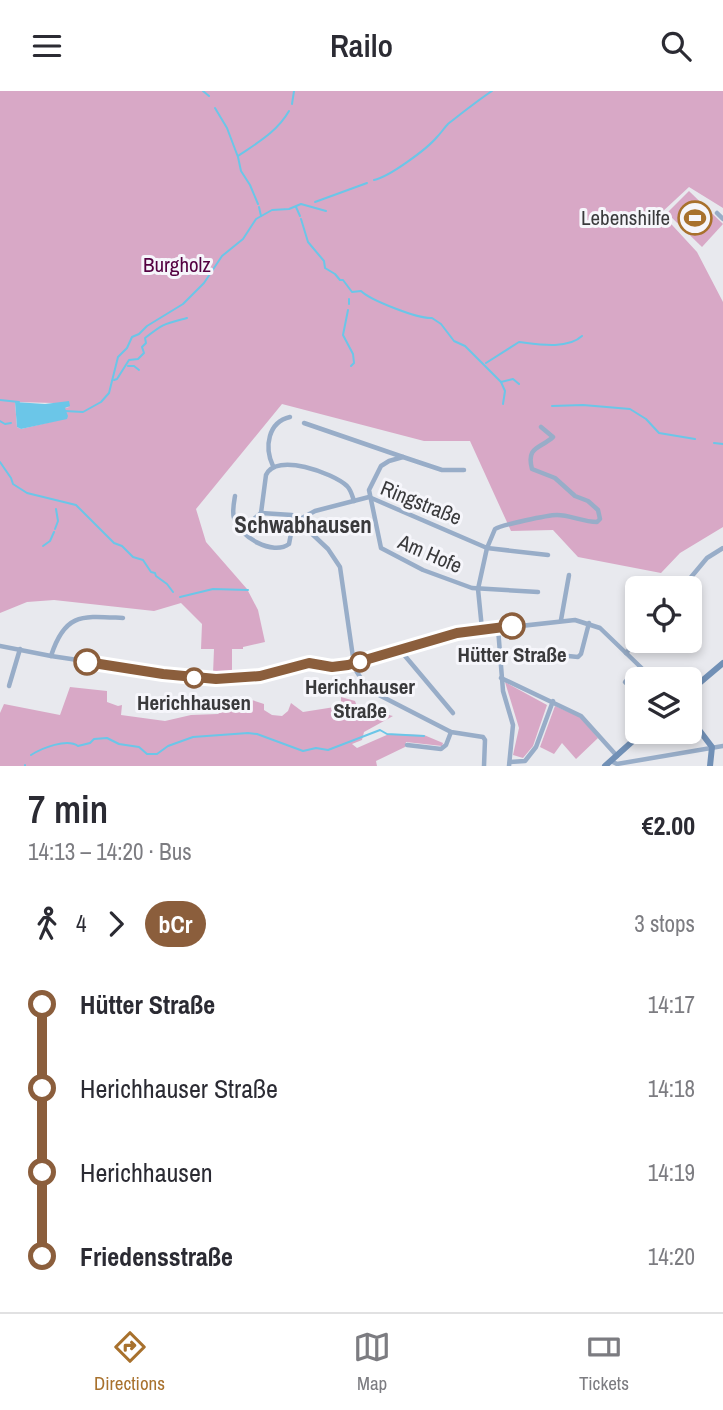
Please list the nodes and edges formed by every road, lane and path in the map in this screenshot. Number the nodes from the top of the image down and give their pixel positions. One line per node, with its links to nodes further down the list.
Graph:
1 (717, 213): 2 (street)
2 (723, 219)
3 (290, 417): 7 (street)
4 (303, 423): 6 (street)
5 (541, 427): 15 (street)
6 (403, 457): 8 (street); 10 (street)
7 (273, 466): 11 (street); 12 (street)
8 (464, 470)
9 (235, 496): 14 (street)
10 (369, 498): 11 (street, Ringstraße); 15 (street, Ringstraße); 20 (street, Am Hofe)
11 (354, 501): 13 (street, Ringstraße)
12 (261, 513): 13 (street); 14 (street)
13 (297, 519): 14 (street); 35 (street)
14 (242, 529)
15 (487, 548): 17 (street, Ringstraße); 20 (street)
16 (723, 548): 19 (street)
17 (548, 555)
18 (569, 575): 23 (street)
19 (692, 576)
20 (478, 589): 21 (street); 26 (street)
21 (538, 592)
22 (124, 618): 33 (street)
23 (561, 620): 24 (street); 25 (street)
24 (589, 624): 30 (street); 32 (street)
25 (498, 628): 26 (street); 37 (street)
26 (482, 629): 29 (street)
27 (0, 646): 28 (street)
28 (20, 649): 33 (street); 39 (street)
29 (400, 650): 35 (street); 41 (street)
30 (625, 652)
31 (626, 653): 36 (street)
32 (558, 655)
33 (51, 656): 35 (street)
34 (723, 663): 38 (main road)
35 (353, 664): 42 (street)
36 (640, 667)
37 (502, 678): 40 (street); 49 (street)
38 (702, 681)
39 (9, 686)
40 (553, 701): 48 (street); 49 (street)
41 (453, 713)
42 (451, 732): 45 (street); 50 (street)
43 (702, 732): 47 (main road)
44 (630, 744): 48 (main road)
45 (407, 745)
46 (723, 745): 47 (street)
47 (712, 747): 48 (street); 52 (main road)
48 (614, 758): 51 (main road)
49 (509, 764)
50 (484, 766)
51 (605, 766)
52 (710, 766)

